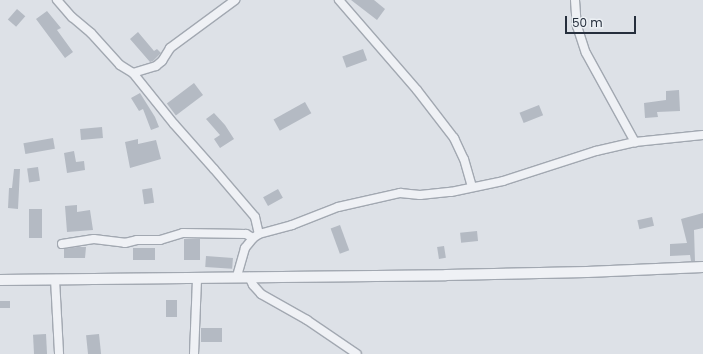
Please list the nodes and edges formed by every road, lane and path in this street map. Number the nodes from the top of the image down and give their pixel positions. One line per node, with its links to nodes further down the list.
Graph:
1 (57, 0): 5 (street)
2 (236, 0): 5 (street)
3 (339, 0): 8 (street)
4 (575, 0): 7 (street)
5 (133, 73): 9 (street)
6 (703, 135): 7 (street)
7 (636, 142): 8 (street)
8 (472, 187): 9 (street)
9 (256, 236): 10 (street); 12 (street)
10 (62, 244)
11 (703, 267): 13 (street)
12 (237, 276): 13 (street); 15 (street)
13 (249, 277): 19 (street)
14 (54, 279): 15 (street); 16 (street); 17 (street)
15 (197, 279): 18 (street)
16 (0, 280)
17 (59, 354)
18 (194, 354)
19 (357, 354)

